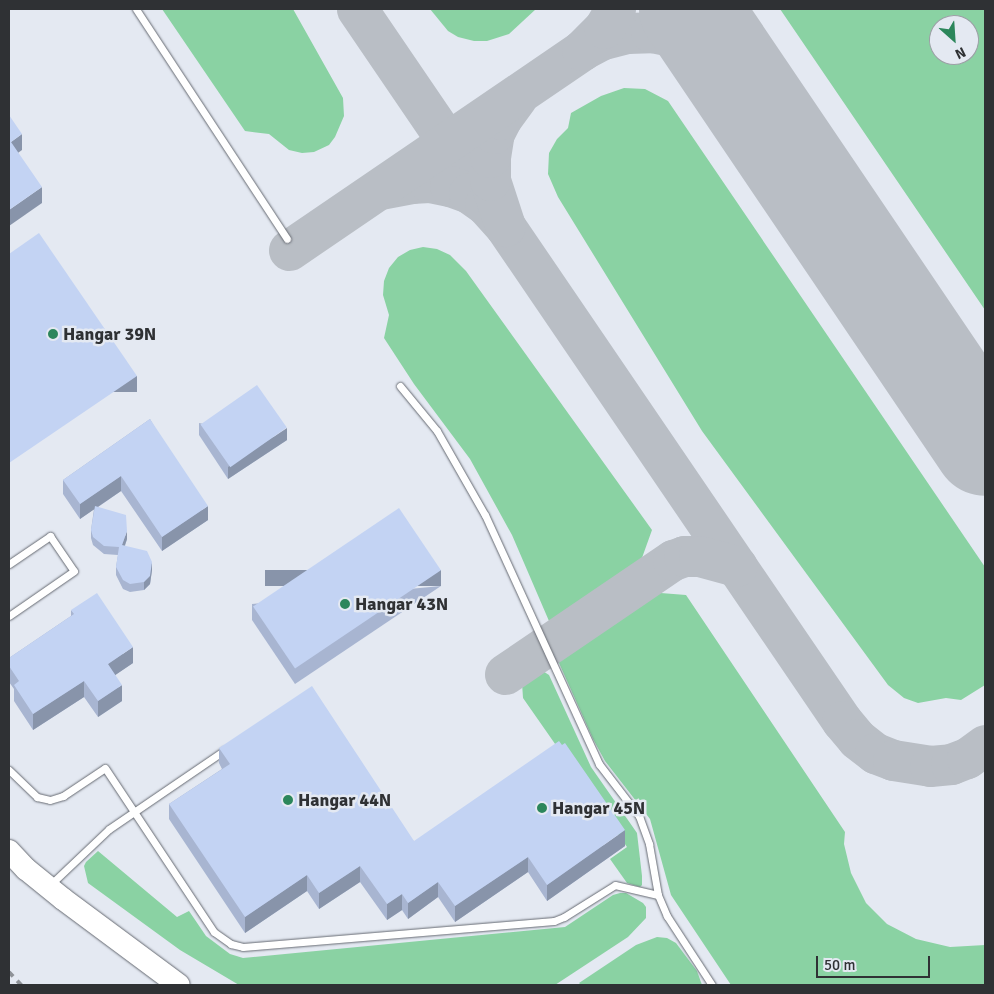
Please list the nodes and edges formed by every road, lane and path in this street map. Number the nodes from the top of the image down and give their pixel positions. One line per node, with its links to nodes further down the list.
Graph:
1 (136, 9): 2 (lane)
2 (288, 239)
3 (400, 386): 11 (lane)
4 (9, 564): 5 (lane)
5 (9, 616)
6 (232, 746): 8 (lane)
7 (9, 770): 8 (lane)
8 (134, 810): 10 (lane); 11 (lane)
9 (9, 852): 10 (main road)
10 (48, 887): 12 (main road)
11 (658, 895): 13 (lane)
12 (179, 985)
13 (712, 985)

